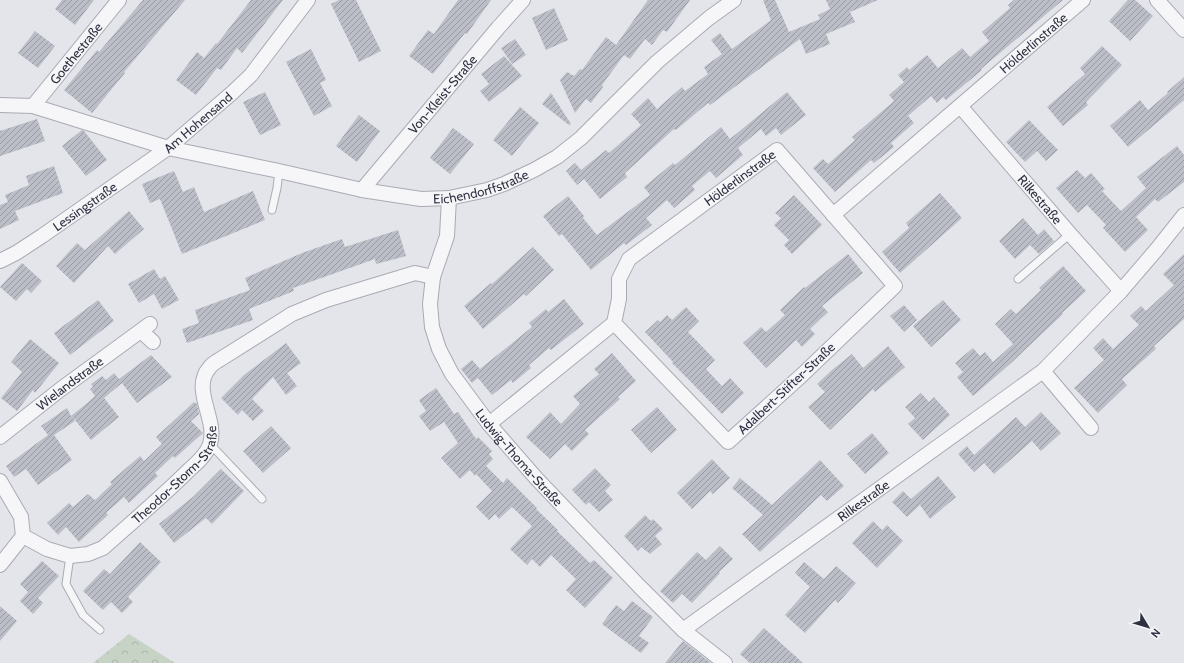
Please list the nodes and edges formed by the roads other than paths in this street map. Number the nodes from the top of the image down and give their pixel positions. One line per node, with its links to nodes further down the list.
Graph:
1 (119, 0): 9 (street, Goethestraße)
2 (308, 0): 11 (street, Am Hohensand)
3 (523, 0): 13 (street, Von-Kleist-Straße)
4 (734, 0): 14 (street, Eichendorffstraße)
5 (1083, 0): 10 (street, Hölderlinstraße)
6 (1157, 0): 7 (street)
7 (1184, 30)
8 (0, 105): 9 (street, Am Hohensand)
9 (33, 106): 11 (street, Am Hohensand)
10 (960, 106): 16 (street, Hölderlinstraße); 18 (street, Rilkestraße)
11 (168, 148): 12 (street, Eichendorffstraße); 19 (street, Lessingstraße)
12 (279, 171): 13 (street, Eichendorffstraße); 15 (lane)
13 (362, 190): 14 (street, Eichendorffstraße)
14 (449, 198): 20 (street, Ludwig-Thoma-Straße)
15 (272, 210)
16 (834, 215): 23 (street, Hölderlinstraße); 23 (street, Adalbert-Stifter-Straße)
17 (1184, 215): 22 (street, Rilkestraße)
18 (1070, 234): 21 (lane); 22 (street, Rilkestraße)
19 (0, 261)
20 (433, 277): 26 (street, Ludwig-Thoma-Straße); 29 (street, Theodor-Storm-Straße)
21 (1018, 280)
22 (1121, 291): 25 (street, Rilkestraße)
23 (614, 323): 26 (street)
24 (153, 342): 28 (street, Wielandstraße)
25 (1043, 370): 27 (street); 36 (street, Rilkestraße)
26 (489, 424): 36 (street, Ludwig-Thoma-Straße)
27 (1091, 428)
28 (0, 437)
29 (210, 444): 31 (lane); 33 (street, Theodor-Storm-Straße)
30 (0, 481): 32 (street)
31 (262, 499)
32 (24, 536): 33 (street, Theodor-Storm-Straße); 34 (street)
33 (70, 556): 35 (lane)
34 (0, 565)
35 (100, 630)
36 (683, 630): 37 (street, Ludwig-Thoma-Straße)
37 (724, 663)

